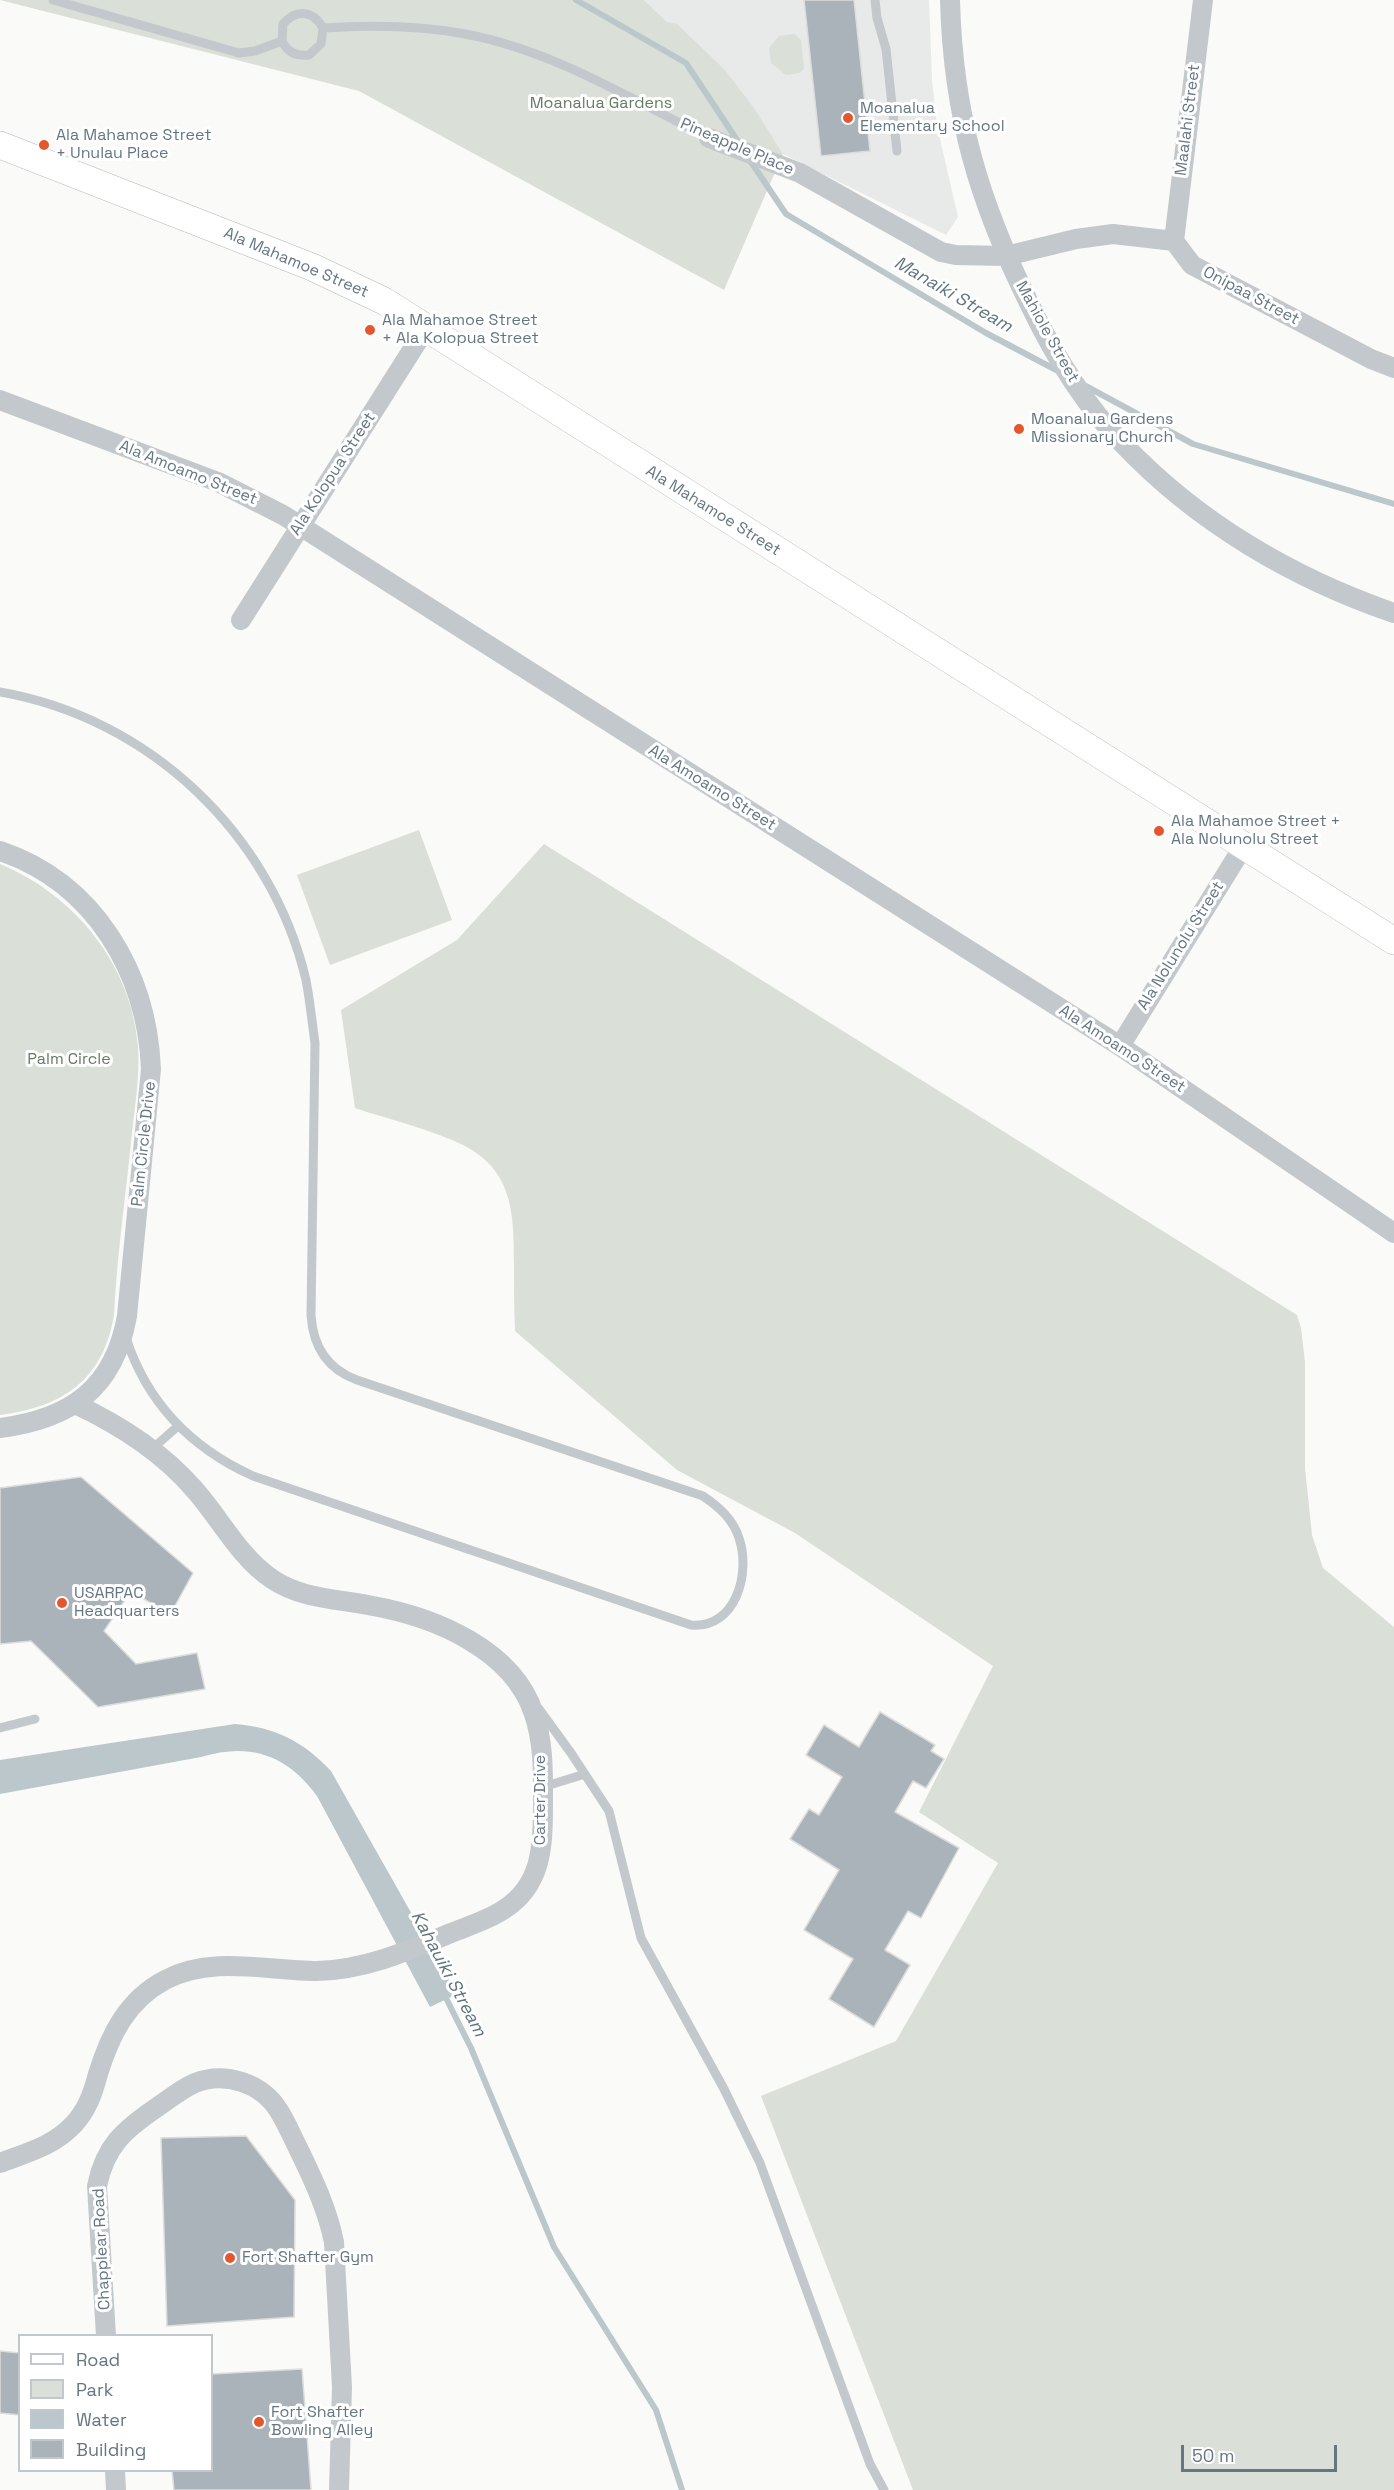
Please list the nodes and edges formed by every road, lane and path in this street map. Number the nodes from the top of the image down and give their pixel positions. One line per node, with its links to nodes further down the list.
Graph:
1 (53, 0): 6 (lane)
2 (875, 0): 9 (lane)
3 (950, 0): 11 (street, Mahiole Street)
4 (1203, 0): 10 (street, Maalahi Street)
5 (323, 28): 6 (lane); 6 (lane); 7 (lane, Pineapple Place)
6 (282, 41)
7 (709, 138): 11 (street, Pineapple Place)
8 (0, 145): 12 (street, Ala Mahamoe Street)
9 (897, 151)
10 (1174, 240): 11 (street); 13 (street, Onipaa Street)
11 (1006, 256): 16 (street, Mahiole Street)
12 (426, 328): 15 (street, Ala Kolopua Street); 19 (street, Ala Mahamoe Street)
13 (1394, 368)
14 (0, 400): 15 (street, Ala Amoamo Street)
15 (299, 526): 17 (street, Ala Kolopua Street); 22 (street, Ala Amoamo Street)
16 (1394, 613)
17 (241, 620)
18 (0, 692): 26 (lane)
19 (1243, 847): 21 (street, Ala Mahamoe Street); 22 (street, Ala Nolunolu Street)
20 (0, 851): 24 (street, Palm Circle Drive)
21 (1394, 941)
22 (1120, 1046): 23 (street, Ala Amoamo Street)
23 (1394, 1233)
24 (124, 1333): 25 (street, Palm Circle Drive); 26 (lane)
25 (75, 1404): 27 (street, Palm Circle Drive); 28 (street, Carter Drive)
26 (178, 1426): 28 (lane)
27 (0, 1428)
28 (152, 1449): 29 (street, Carter Drive)
29 (524, 1691): 32 (lane); 33 (street, Carter Drive)
30 (35, 1719): 31 (lane)
31 (0, 1728)
32 (585, 1774): 33 (lane); 39 (lane)
33 (543, 1787): 34 (street, Carter Drive)
34 (0, 2163)
35 (106, 2334): 38 (street, Chapplear Road)
36 (115, 2472): 37 (street)
37 (116, 2490)
38 (339, 2490)
39 (884, 2490)

